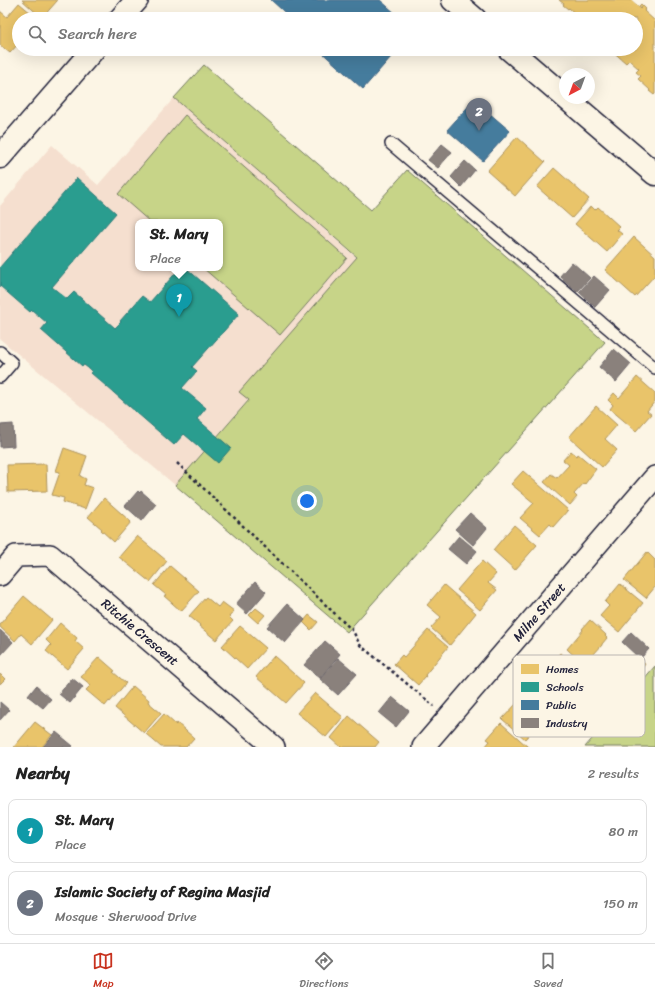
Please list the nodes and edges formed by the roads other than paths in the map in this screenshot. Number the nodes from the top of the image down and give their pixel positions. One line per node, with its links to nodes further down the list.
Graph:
1 (137, 0): 3 (street)
2 (453, 0): 4 (street)
3 (126, 12)
4 (467, 12)
5 (88, 56): 10 (street)
6 (517, 56): 7 (street)
7 (559, 91)
8 (574, 104): 11 (street)
9 (391, 144): 13 (lane)
10 (0, 157)
11 (655, 174)
12 (0, 352): 14 (lane)
13 (655, 368)
14 (0, 377)
15 (655, 477): 18 (street, Milne Street)
16 (0, 575): 17 (street, Ritchie Crescent)
17 (274, 747)
18 (423, 747)

